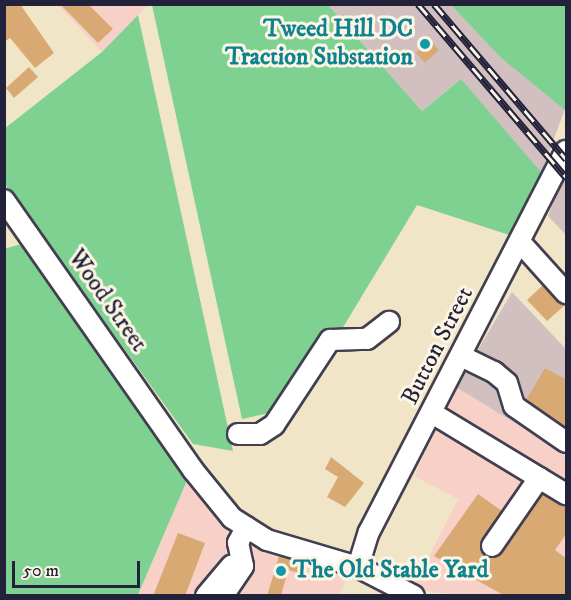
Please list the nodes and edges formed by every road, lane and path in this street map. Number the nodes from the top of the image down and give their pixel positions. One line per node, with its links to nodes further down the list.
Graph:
1 (567, 151): 3 (street, Button Street)
2 (4, 200): 12 (street, Wood Street)
3 (520, 242): 4 (street); 6 (street, Button Street)
4 (567, 293)
5 (389, 322): 8 (street)
6 (461, 356): 7 (street, Button Street); 9 (street)
7 (432, 413): 10 (street); 15 (street, Button Street)
8 (238, 434)
9 (567, 442)
10 (539, 478): 11 (street); 13 (street)
11 (567, 494)
12 (246, 527): 14 (street); 15 (street, Wood Street)
13 (492, 546)
14 (240, 553): 16 (street); 17 (street)
15 (358, 567): 18 (street, Wood Street)
16 (206, 596)
17 (223, 596)
18 (414, 596)

